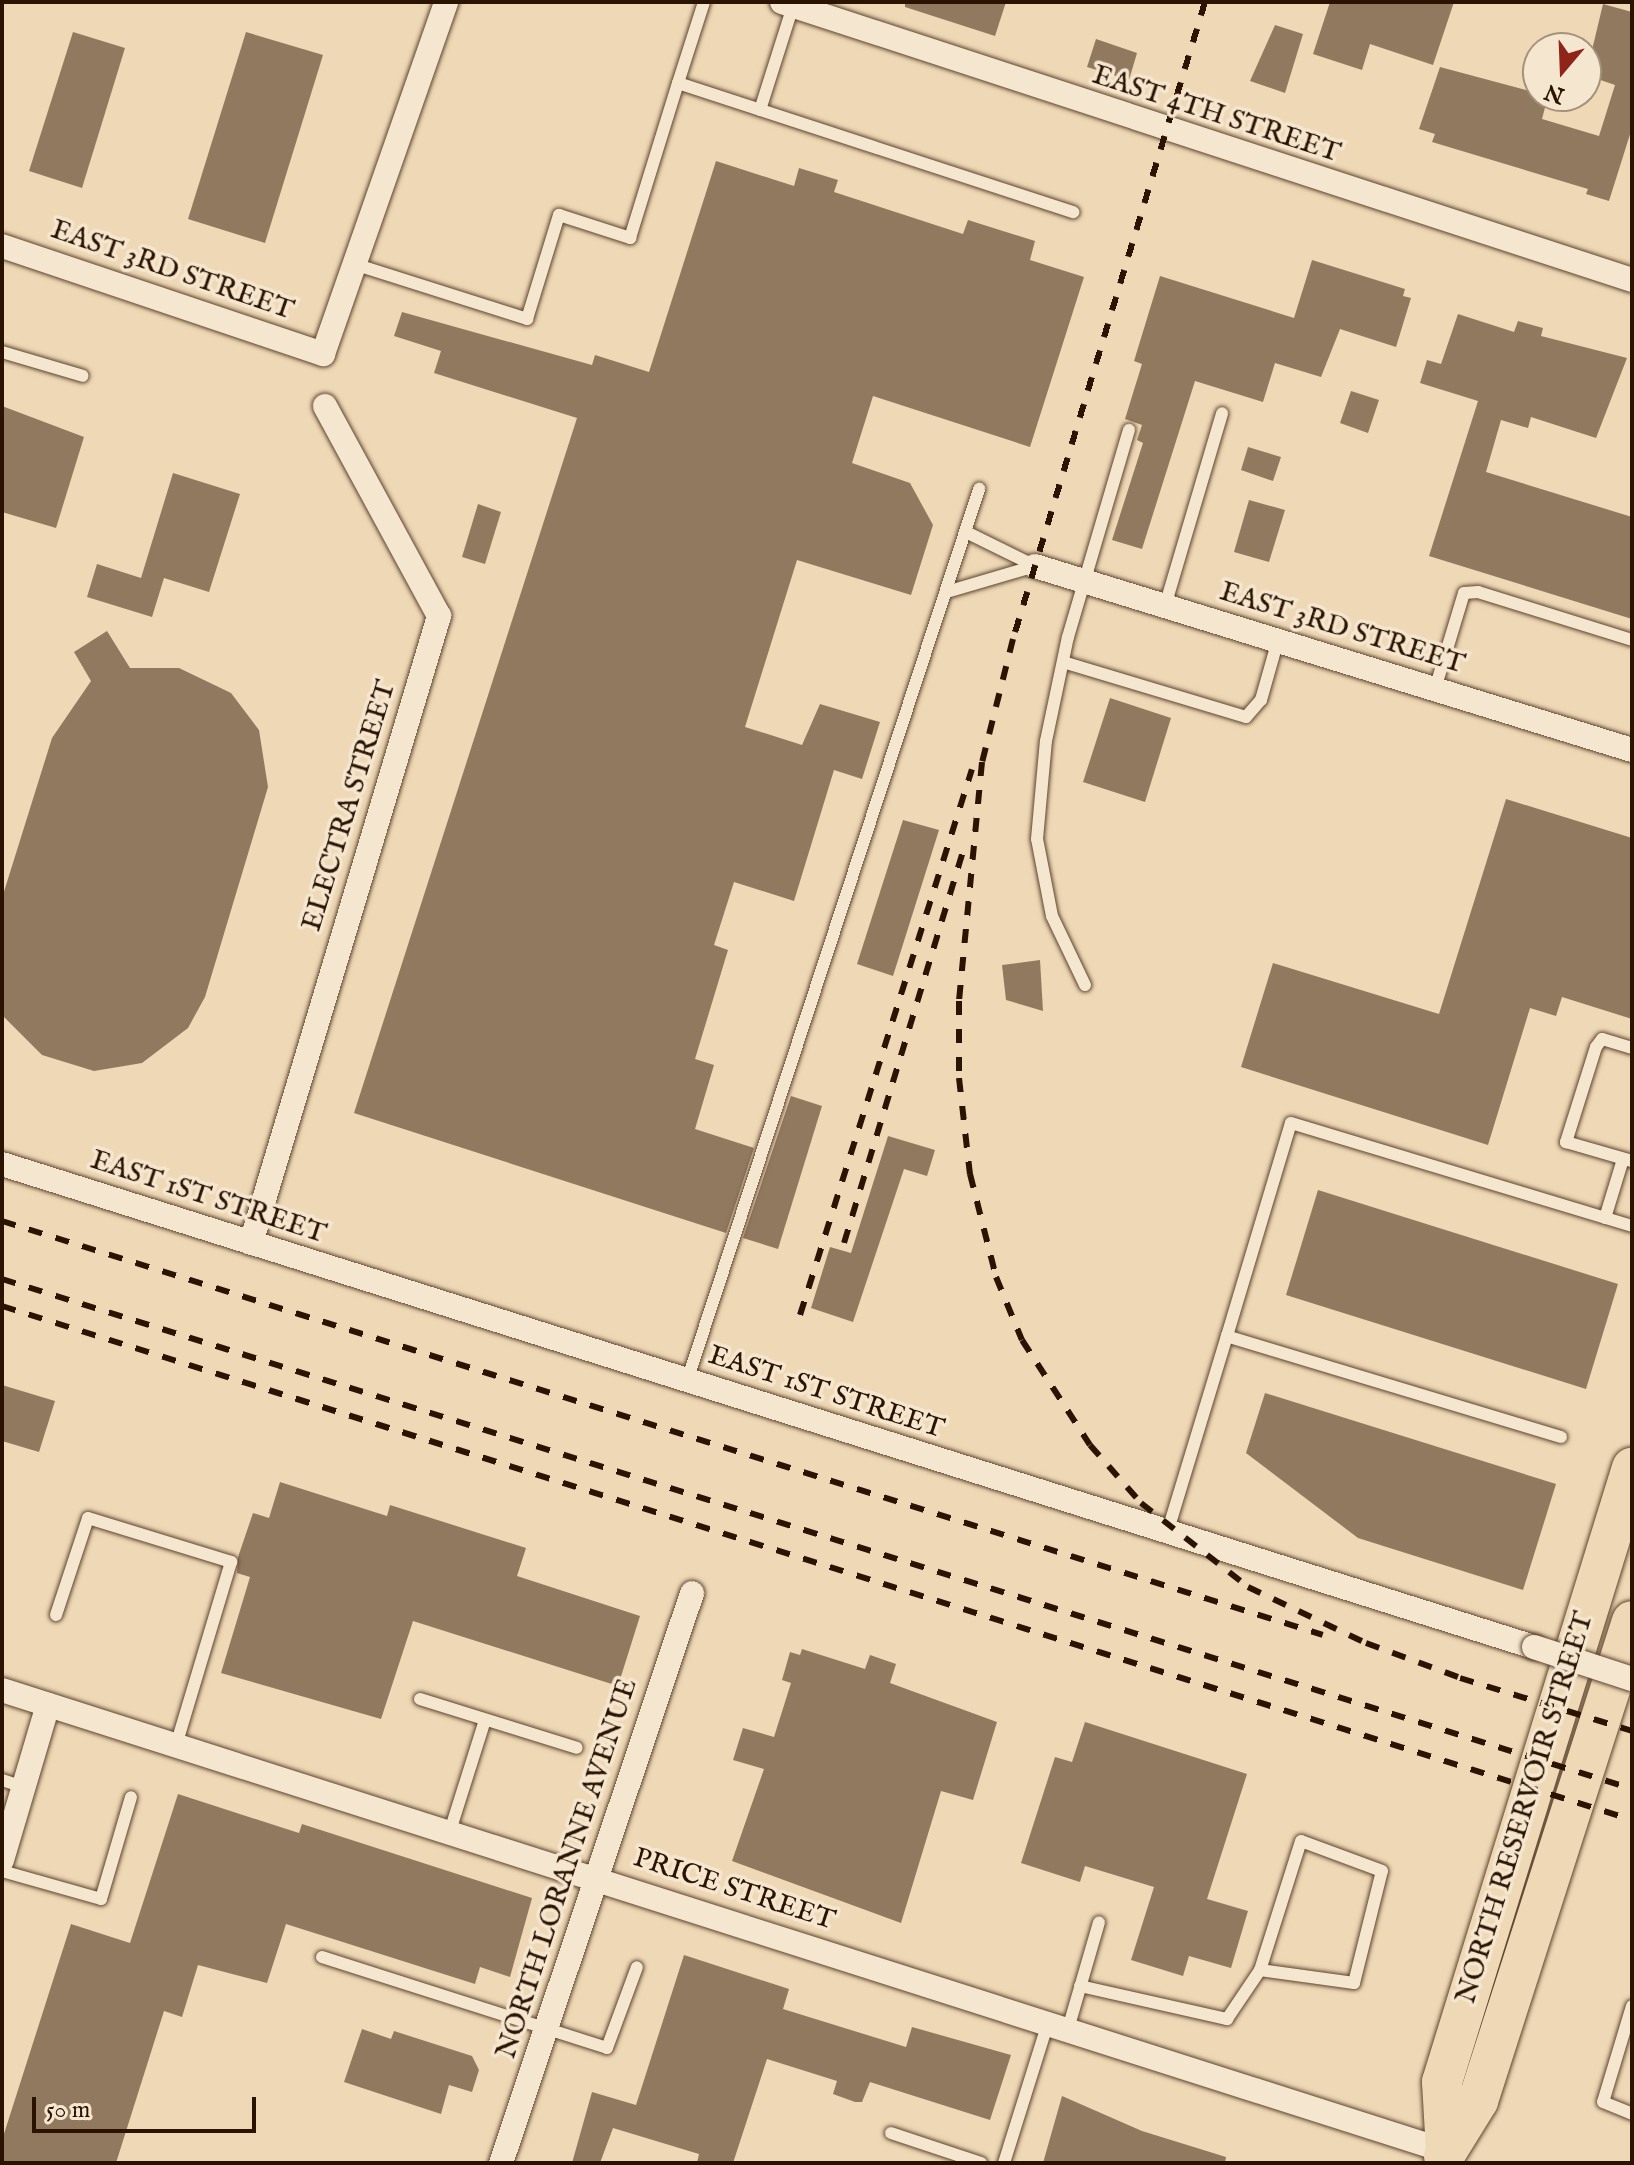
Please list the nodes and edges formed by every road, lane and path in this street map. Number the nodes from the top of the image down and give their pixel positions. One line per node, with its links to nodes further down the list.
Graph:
1 (446, 2): 8 (street)
2 (704, 2): 4 (lane)
3 (788, 4): 5 (lane); 9 (street, EAST 4TH STREET)
4 (678, 83): 5 (lane); 8 (lane)
5 (760, 110): 6 (lane)
6 (1073, 212)
7 (2, 246): 8 (street, EAST 3RD STREET)
8 (354, 264)
9 (1632, 280)
10 (2, 352): 11 (lane)
11 (83, 376)
12 (325, 406): 32 (street, ELECTRA STREET)
13 (1222, 413): 20 (lane)
14 (1129, 430): 18 (lane)
15 (979, 489): 16 (lane)
16 (968, 533): 17 (lane); 19 (lane)
17 (1035, 566): 18 (street, EAST 3RD STREET); 19 (lane)
18 (1085, 581): 20 (street, EAST 3RD STREET); 23 (lane)
19 (950, 591): 34 (lane)
20 (1165, 606): 21 (street, EAST 3RD STREET)
21 (1278, 640): 23 (lane); 24 (street, EAST 3RD STREET)
22 (1632, 640): 24 (lane)
23 (1063, 662): 26 (lane)
24 (1435, 689): 25 (street, EAST 3RD STREET)
25 (1632, 750)
26 (1085, 985)
27 (1632, 1048): 28 (lane)
28 (1627, 1160): 30 (lane)
29 (2, 1164): 32 (street, EAST 1ST STREET)
30 (1605, 1218): 31 (lane); 33 (lane)
31 (1632, 1226)
32 (251, 1243): 34 (street, EAST 1ST STREET)
33 (1227, 1336): 35 (lane); 37 (lane)
34 (687, 1381): 37 (street, EAST 1ST STREET)
35 (1561, 1437)
36 (1632, 1468): 64 (main road, NORTH RESERVOIR STREET)
37 (1168, 1530): 41 (street, EAST 1ST STREET, bridge)
38 (692, 1593): 53 (street, NORTH LORANNE AVENUE)
39 (56, 1615): 46 (lane)
40 (1632, 1621): 64 (main road, NORTH RESERVOIR STREET)
41 (1632, 1679)
42 (2, 1690): 44 (street, PRICE STREET)
43 (420, 1699): 45 (lane)
44 (48, 1705): 46 (street, PRICE STREET); 48 (street)
45 (485, 1720): 47 (lane); 50 (lane)
46 (176, 1745): 50 (street, PRICE STREET)
47 (577, 1748)
48 (13, 1783): 51 (street)
49 (131, 1797): 52 (lane)
50 (450, 1831): 53 (street, PRICE STREET)
51 (2, 1860)
52 (2, 1871)
53 (598, 1877): 60 (street, PRICE STREET); 61 (street, NORTH LORANNE AVENUE)
54 (1099, 1922): 58 (lane)
55 (322, 1957): 61 (lane)
56 (637, 1967): 61 (lane)
57 (1260, 1970): 57 (lane); 58 (lane)
58 (1080, 1986): 60 (lane)
59 (1632, 2006): 62 (lane)
60 (1058, 2026): 64 (street, PRICE STREET); 67 (lane)
61 (546, 2030): 65 (street, NORTH LORANNE AVENUE)
62 (1632, 2114)
63 (891, 2133): 66 (lane)
64 (1444, 2157)
65 (501, 2163)
66 (981, 2163)
67 (1004, 2163)

